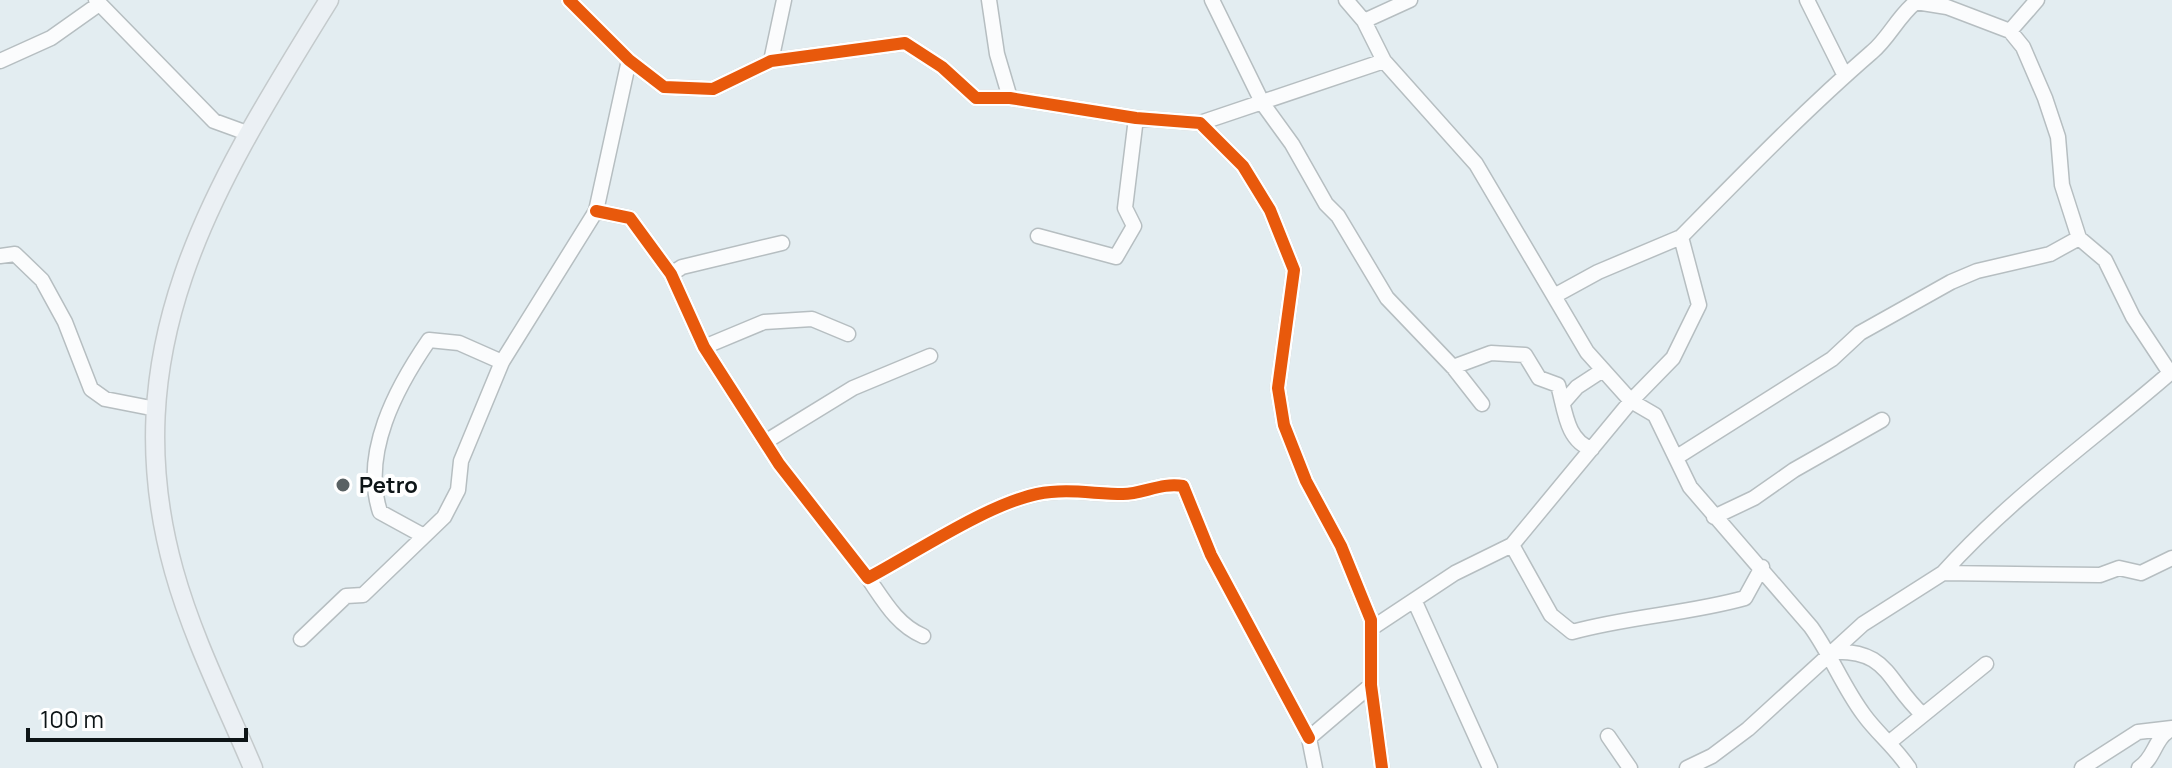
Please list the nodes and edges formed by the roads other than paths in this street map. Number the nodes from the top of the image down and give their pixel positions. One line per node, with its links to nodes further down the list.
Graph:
1 (329, 0): 23 (main road)
2 (569, 0): 14 (street)
3 (784, 0): 16 (street)
4 (989, 0): 19 (street)
5 (1212, 0): 20 (street)
6 (1346, 0): 12 (street)
7 (1410, 0): 12 (street)
8 (1807, 0): 18 (street)
9 (2037, 0): 13 (street)
10 (1916, 1): 13 (street); 18 (street)
11 (98, 2): 15 (street); 23 (street)
12 (1364, 21): 17 (street)
13 (2010, 31): 27 (street)
14 (629, 60): 16 (street); 24 (street)
15 (0, 61)
16 (771, 61): 19 (street)
17 (1384, 61): 20 (street); 31 (street)
18 (1844, 74): 26 (street)
19 (1010, 98): 21 (street)
20 (1263, 104): 22 (street); 36 (street)
21 (1136, 118): 22 (street); 25 (street)
22 (1200, 123): 55 (street)
23 (247, 133): 42 (main road)
24 (596, 211): 30 (street); 35 (street)
25 (1038, 236)
26 (1681, 237): 31 (street); 39 (street)
27 (2079, 238): 38 (street); 46 (street)
28 (782, 243): 30 (street)
29 (0, 256): 42 (street)
30 (671, 274): 33 (street)
31 (1556, 295): 37 (street)
32 (848, 334): 33 (street)
33 (704, 347): 44 (street)
34 (930, 356): 44 (street)
35 (502, 362): 48 (street); 48 (street)
36 (1453, 367): 40 (street); 41 (street)
37 (1603, 370): 39 (street); 40 (street)
38 (2171, 372): 52 (street)
39 (1631, 401): 45 (street); 46 (street)
40 (1563, 403): 45 (street)
41 (1482, 404)
42 (156, 409): 66 (main road)
43 (1882, 420): 47 (street)
44 (765, 442): 53 (street)
45 (1592, 449): 49 (street)
46 (1677, 457): 47 (street)
47 (1714, 517): 51 (street)
48 (422, 535): 57 (street)
49 (1512, 545): 51 (street); 54 (street)
50 (2172, 558): 52 (street)
51 (1762, 567): 58 (street)
52 (1943, 573): 58 (street)
53 (868, 578): 56 (street); 64 (street)
54 (1415, 602): 55 (street); 69 (street)
55 (1372, 628): 60 (street)
56 (923, 636)
57 (301, 639)
58 (1829, 652): 61 (street); 65 (street); 71 (street)
59 (1986, 664): 61 (street)
60 (1371, 685): 64 (street); 68 (street)
61 (1923, 715): 65 (street)
62 (2171, 729): 73 (street); 74 (street)
63 (1608, 736): 70 (street)
64 (1309, 738): 67 (street)
65 (1891, 741): 72 (street)
66 (253, 768)
67 (1315, 768)
68 (1382, 768)
69 (1490, 768)
70 (1630, 768)
71 (1687, 768)
72 (1909, 768)
73 (2082, 768)
74 (2139, 768)

